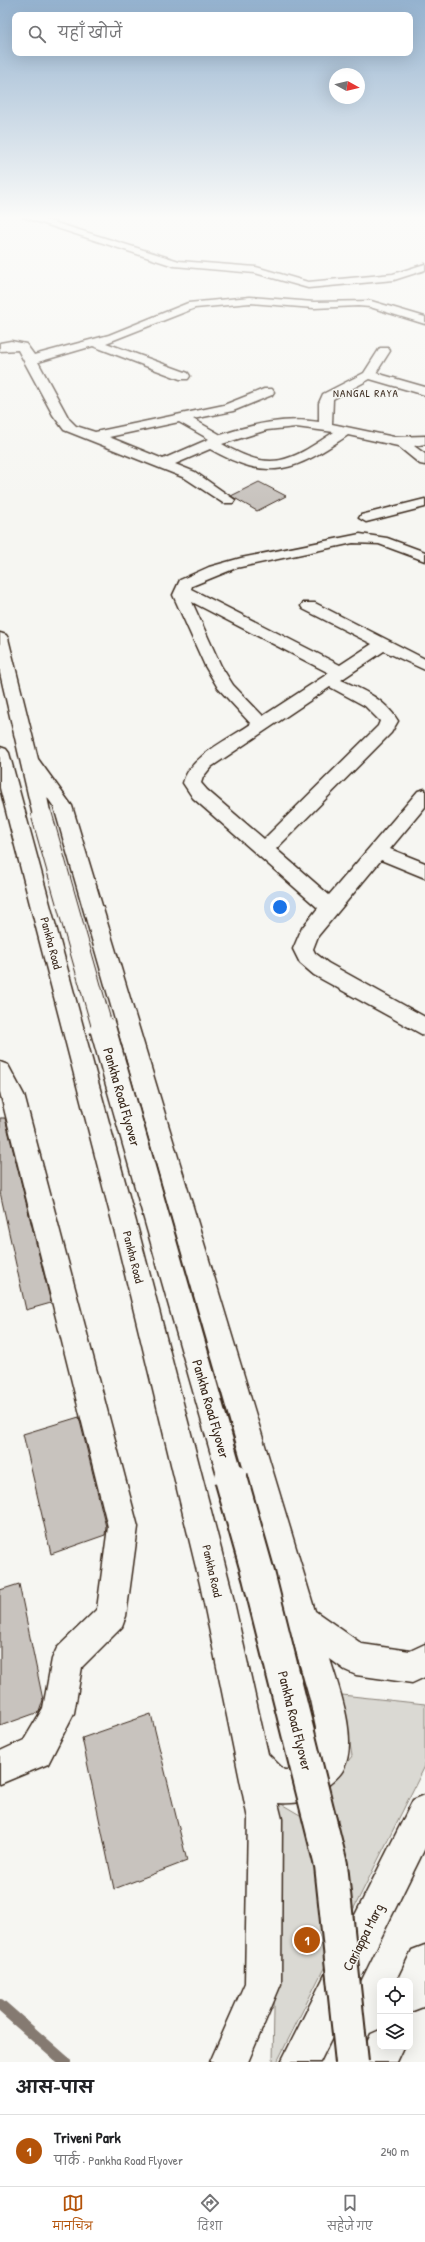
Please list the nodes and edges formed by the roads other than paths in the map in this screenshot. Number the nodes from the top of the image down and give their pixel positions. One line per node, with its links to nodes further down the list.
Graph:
1 (172, 313): 4 (street)
2 (400, 313): 3 (street)
3 (425, 321)
4 (93, 342): 7 (street); 9 (street)
5 (0, 347): 7 (street)
6 (384, 351): 8 (street)
7 (31, 360): 15 (street)
8 (369, 375): 10 (street); 13 (street)
9 (184, 376)
10 (425, 390)
11 (268, 392): 12 (street)
12 (181, 418): 15 (street); 17 (street)
13 (325, 427): 14 (street); 17 (street)
14 (346, 430): 17 (street); 18 (street)
15 (95, 436): 20 (street)
16 (425, 440): 18 (street)
17 (215, 442): 20 (street)
18 (404, 444): 19 (street)
19 (425, 461)
20 (163, 464): 21 (street)
21 (228, 500)
22 (425, 503): 23 (street)
23 (366, 518)
24 (425, 557): 25 (street)
25 (182, 591): 30 (street); 31 (street)
26 (309, 606): 28 (street)
27 (0, 638): 33 (street)
28 (383, 644): 29 (street); 30 (street)
29 (425, 665)
30 (334, 676): 31 (street); 35 (street)
31 (261, 725): 35 (street)
32 (1, 758): 43 (street, Pankha Road)
33 (31, 763): 41 (street); 51 (street, Pankha Road Flyover, bridge)
34 (425, 795): 36 (street)
35 (264, 850): 38 (street)
36 (377, 850): 37 (street); 38 (street)
37 (425, 871)
38 (330, 907): 39 (street)
39 (425, 1027)
40 (0, 1071): 44 (street)
41 (303, 1620): 42 (street); 43 (street)
42 (425, 1660)
43 (253, 1763): 49 (street, Pankha Road)
44 (0, 1768)
45 (425, 1812): 50 (street, Cariappa Marg)
46 (425, 1963): 47 (street)
47 (413, 1988)
48 (383, 2050): 52 (street)
49 (229, 2062)
50 (300, 2062)
51 (352, 2062)
52 (377, 2062)

